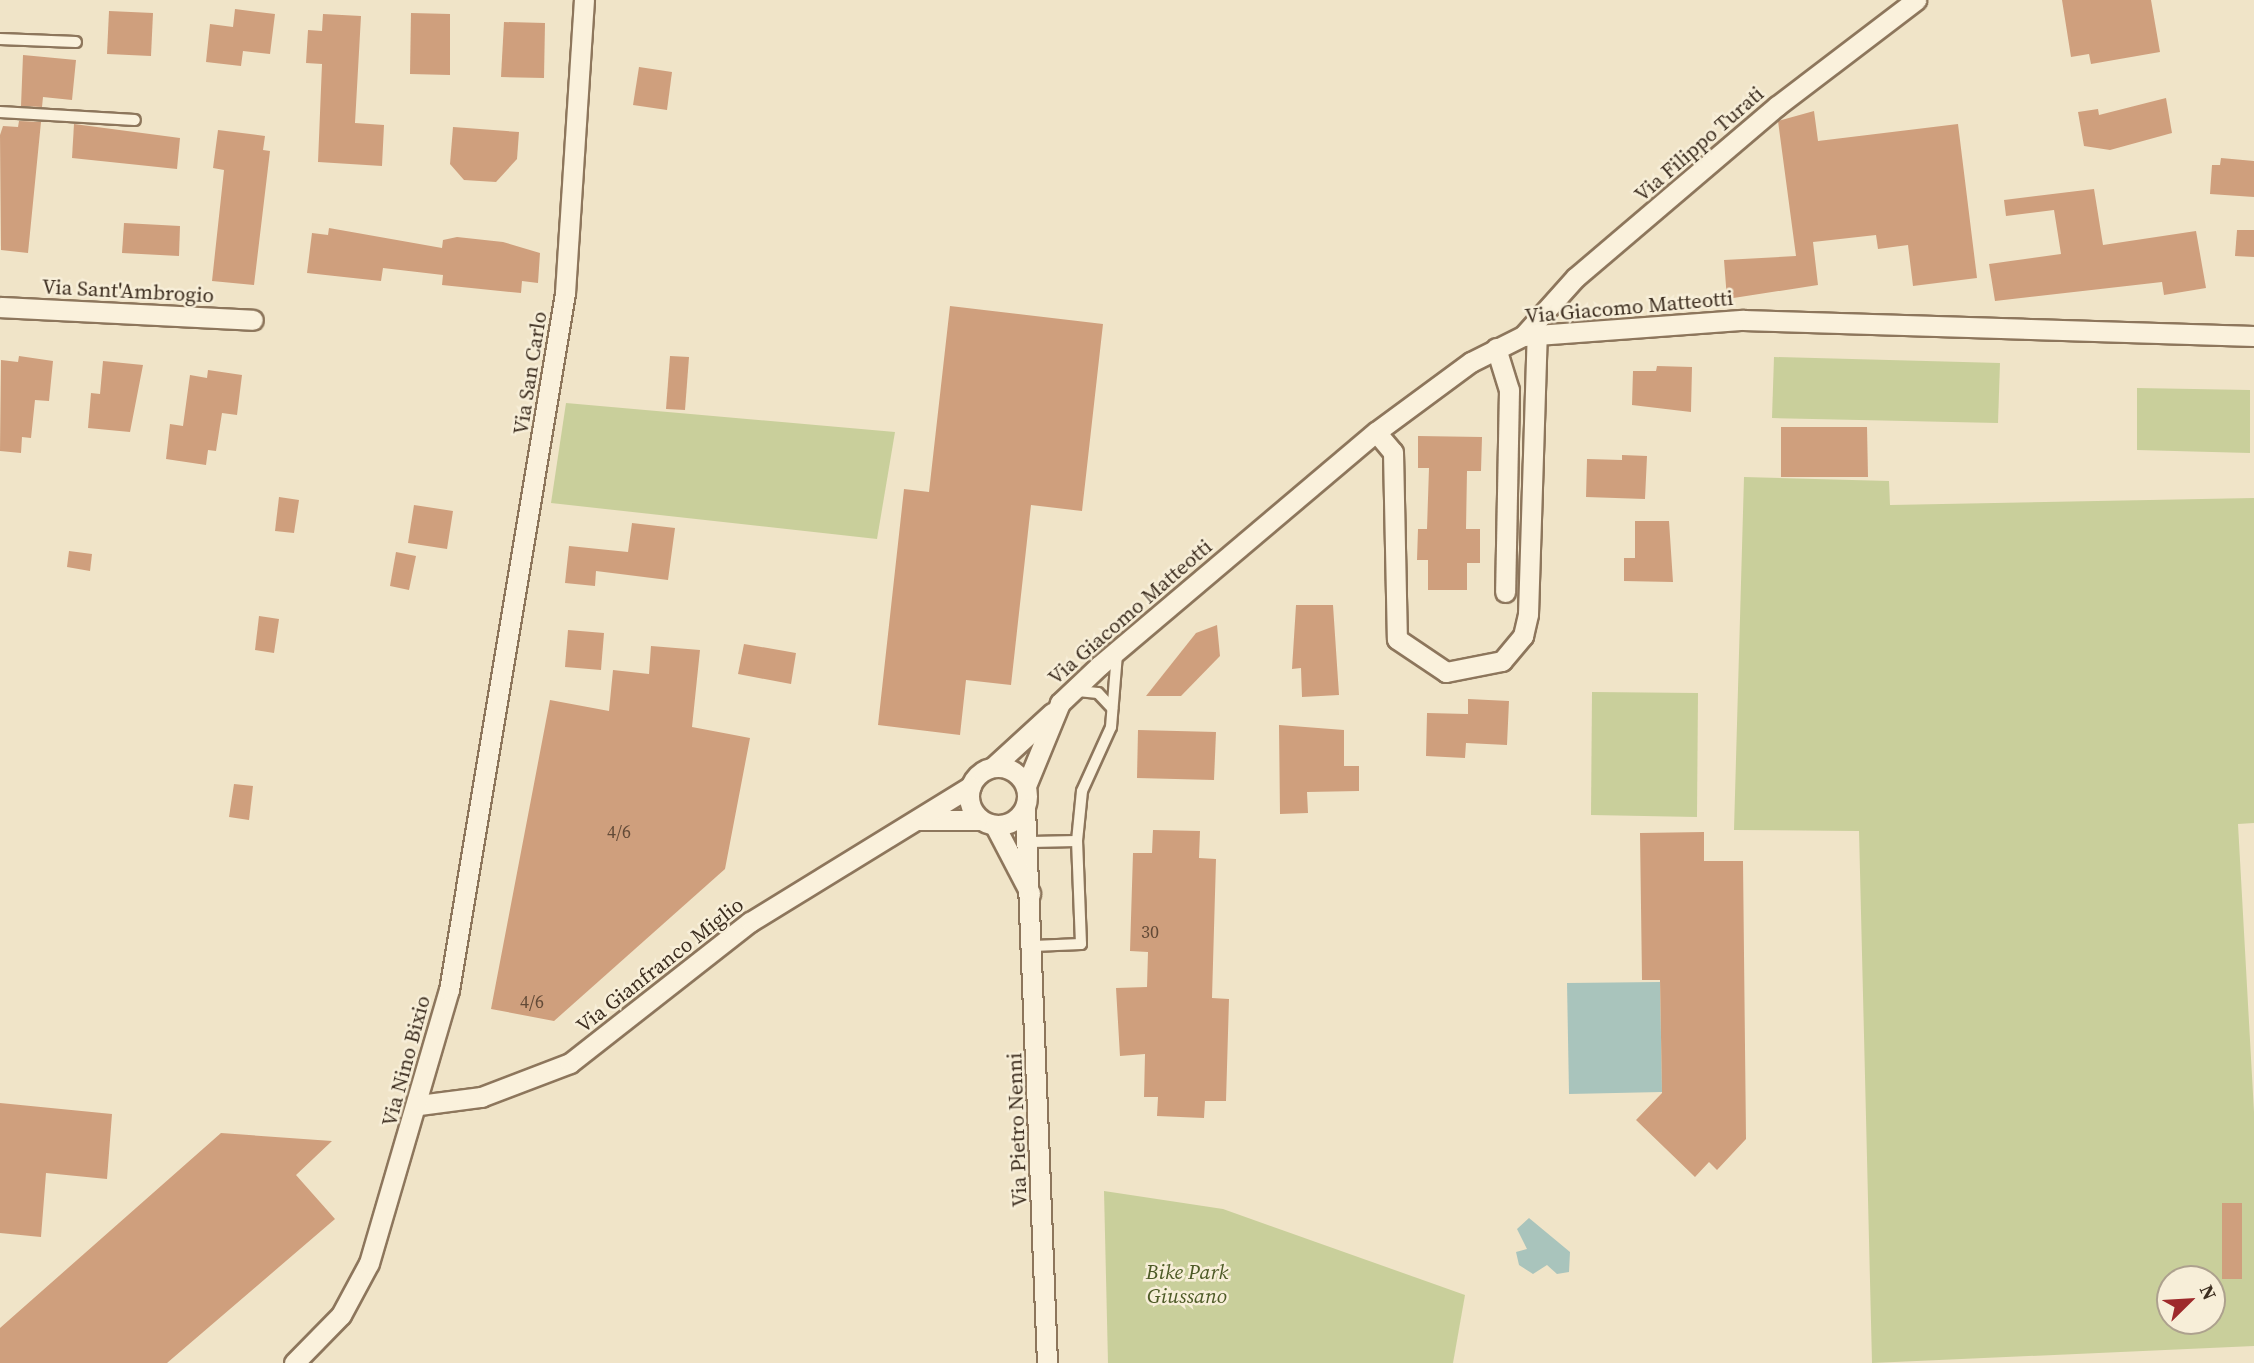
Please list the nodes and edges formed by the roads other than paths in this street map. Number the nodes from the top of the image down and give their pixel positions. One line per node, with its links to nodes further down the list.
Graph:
1 (584, 0): 18 (street, Via San Carlo)
2 (1916, 0): 9 (street, Via Filippo Turati)
3 (0, 39): 4 (lane)
4 (76, 42)
5 (0, 111): 6 (lane)
6 (135, 120)
7 (0, 307): 8 (street, Via Sant'Ambrogio)
8 (253, 320)
9 (1530, 335): 10 (street, Via Giacomo Matteotti); 11 (street, Via Giacomo Matteotti); 12 (street)
10 (2254, 336)
11 (1496, 348): 12 (street, Via Giacomo Matteotti); 13 (street)
12 (1376, 432): 14 (street, Via Giacomo Matteotti)
13 (1505, 592)
14 (1118, 650): 15 (street, Via Giacomo Matteotti); 16 (lane)
15 (1070, 693): 16 (lane); 17 (street, Via Giacomo Matteotti)
16 (1112, 708): 25 (lane)
17 (1056, 710): 19 (street, Via Giacomo Matteotti); 21 (street, Via Giacomo Matteotti)
18 (491, 750): 29 (street, Via Nino Bixio)
19 (993, 767): 20 (street); 21 (street)
20 (971, 786): 23 (street, Via Gianfranco Miglio); 24 (street)
21 (1026, 786): 22 (street)
22 (1026, 808): 24 (street); 26 (street, Via Pietro Nenni)
23 (913, 820): 24 (street); 29 (street, Via Gianfranco Miglio)
24 (988, 823): 27 (street, Via Pietro Nenni)
25 (1077, 841): 26 (lane); 28 (lane)
26 (1031, 842): 27 (street, Via Pietro Nenni)
27 (1032, 897): 28 (street, Via Pietro Nenni)
28 (1033, 946): 32 (street, Via Pietro Nenni)
29 (419, 1105): 30 (street, Via Nino Bixio)
30 (315, 1355): 31 (street, Via Nino Bixio)
31 (294, 1363)
32 (1047, 1363)

